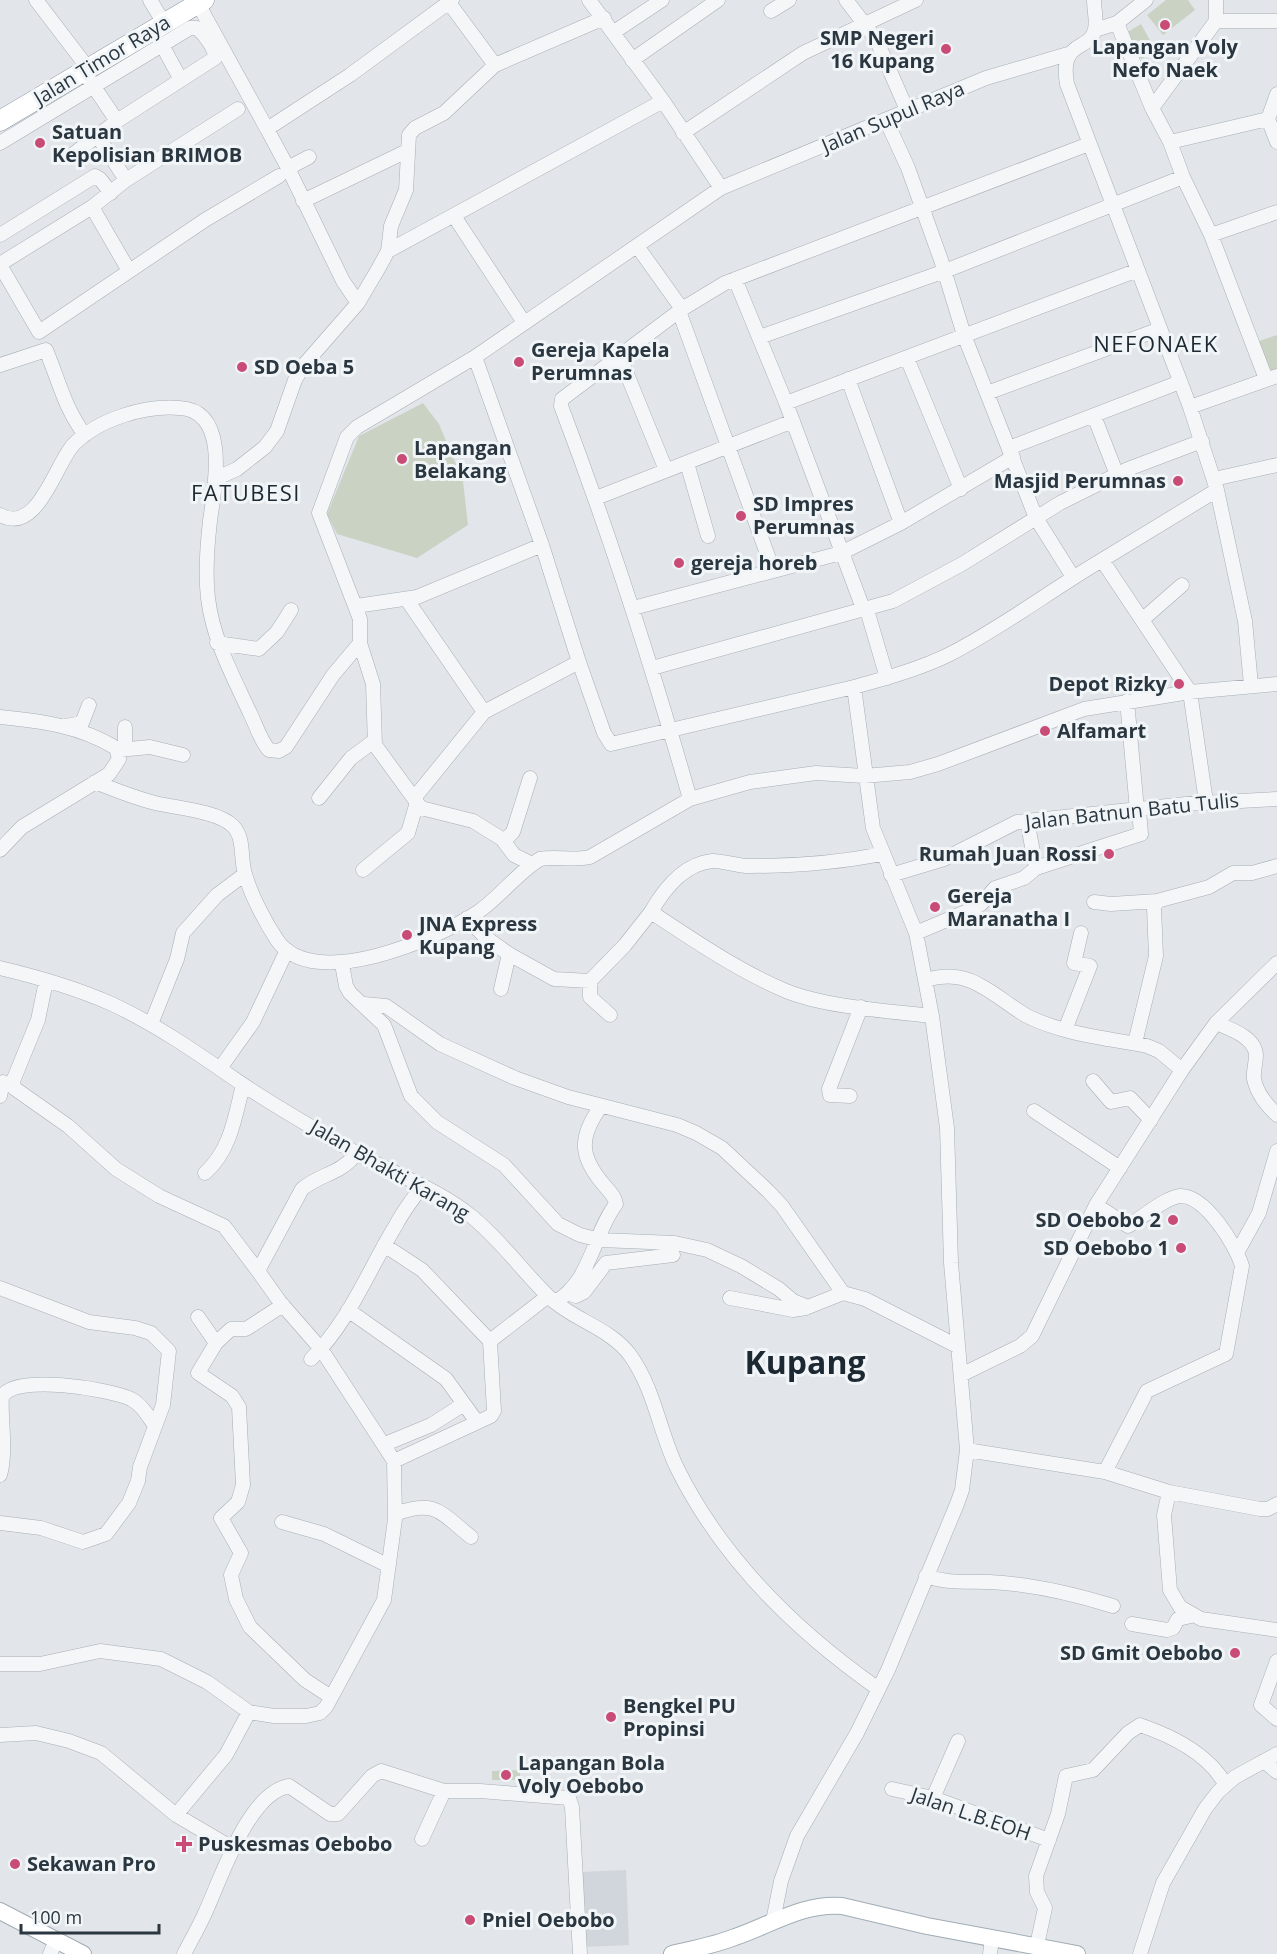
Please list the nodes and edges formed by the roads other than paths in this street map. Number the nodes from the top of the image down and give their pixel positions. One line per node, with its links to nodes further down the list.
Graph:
1 (36, 0): 27 (street)
2 (150, 0): 18 (street)
3 (589, 0): 15 (street)
4 (662, 0): 22 (street)
5 (718, 0): 25 (street)
6 (789, 0): 14 (street)
7 (846, 0): 20 (street)
8 (916, 0): 20 (street)
9 (1094, 0): 21 (street)
10 (1146, 0): 19 (street)
11 (1216, 0): 16 (street)
12 (199, 1): 18 (highway, Jalan Timor Raya); 38 (street)
13 (449, 1): 26 (street); 38 (street)
14 (771, 11)
15 (604, 18): 22 (street); 26 (street)
16 (1216, 21): 17 (street); 31 (street)
17 (1277, 21)
18 (164, 23): 27 (highway, Jalan Timor Raya)
19 (1117, 23): 21 (street); 31 (street)
20 (867, 24): 33 (street); 39 (street)
21 (1095, 30): 24 (street)
22 (615, 32): 25 (street)
23 (162, 45): 27 (street); 28 (street); 28 (street)
24 (1068, 54): 33 (street, Jalan Supul Raya); 44 (street)
25 (632, 60): 30 (street)
26 (495, 65): 45 (street)
27 (88, 75): 36 (highway, Jalan Timor Raya); 37 (street); 43 (street)
28 (181, 80): 37 (street)
29 (1277, 94): 34 (street)
30 (663, 102): 39 (street); 59 (street)
31 (1152, 108): 41 (street)
32 (238, 109): 50 (street)
33 (907, 110): 35 (street, Jalan Supul Raya)
34 (1268, 118): 41 (street); 42 (street)
35 (886, 120): 51 (street, Jalan Supul Raya); 56 (street)
36 (0, 121)
37 (117, 122): 40 (street)
38 (267, 129): 48 (street)
39 (683, 133): 51 (street)
40 (97, 135): 46 (street); 50 (street)
41 (1170, 141): 49 (street)
42 (1277, 142)
43 (0, 143)
44 (1089, 144): 54 (street); 56 (street)
45 (407, 151): 53 (street); 64 (street)
46 (72, 156)
47 (309, 157): 48 (street)
48 (283, 172): 53 (street); 67 (street)
49 (1183, 177): 54 (street); 62 (street)
50 (126, 180): 52 (street)
51 (721, 188): 63 (street, Jalan Supul Raya)
52 (111, 193): 55 (street); 57 (street)
53 (303, 201): 70 (street)
54 (1115, 206): 66 (street); 68 (street)
55 (92, 207): 60 (street); 67 (street)
56 (921, 208): 68 (street); 69 (street)
57 (39, 211): 60 (street); 61 (street)
58 (1277, 212): 62 (street)
59 (454, 216): 64 (street); 72 (street)
60 (51, 232): 65 (street)
61 (0, 235)
62 (1211, 235): 80 (street)
63 (637, 246): 71 (street); 72 (street, Jalan Supul Raya)
64 (388, 251): 70 (street)
65 (0, 264): 67 (street)
66 (1138, 270): 73 (street); 74 (street)
67 (129, 271)
68 (945, 271): 74 (street); 75 (street)
69 (735, 279): 71 (street); 75 (street)
70 (358, 303): 96 (street)
71 (681, 310): 77 (street); 90 (street)
72 (524, 321): 76 (street, Jalan Supul Raya)
73 (1160, 329): 82 (street); 83 (street)
74 (964, 335): 78 (street); 83 (street)
75 (760, 337): 84 (street)
76 (476, 357): 104 (street); 111 (street, Jalan Supul Raya)
77 (620, 357): 94 (street); 99 (street)
78 (907, 358): 81 (street); 98 (street)
79 (0, 365): 88 (street)
80 (1271, 377): 85 (street)
81 (848, 379): 84 (street); 102 (street)
82 (1180, 382): 85 (street); 86 (street)
83 (987, 393): 91 (street)
84 (786, 403): 87 (street)
85 (1190, 407): 89 (street)
86 (1094, 416): 91 (street); 95 (street)
87 (793, 421): 90 (street); 105 (street)
88 (85, 435): 96 (street); 100 (street)
89 (1202, 441): 95 (street); 97 (street)
90 (726, 447): 92 (street); 107 (street)
91 (1011, 452): 98 (street); 101 (street)
92 (687, 463): 94 (street); 103 (street)
93 (1277, 465): 97 (street)
94 (666, 470): 99 (street)
95 (1117, 475): 101 (street)
96 (217, 478): 116 (street)
97 (1216, 484): 106 (street); 122 (street)
98 (961, 489): 102 (street)
99 (596, 498): 112 (street)
100 (0, 515)
101 (1036, 518): 108 (street); 114 (street)
102 (901, 523): 105 (street)
103 (708, 536)
104 (542, 545): 110 (street); 118 (street)
105 (841, 553): 107 (street); 114 (street)
106 (1102, 560): 108 (street); 115 (street)
107 (772, 570): 112 (street)
108 (1074, 577): 120 (street)
109 (1182, 585): 115 (street)
110 (407, 600): 111 (street); 127 (street)
111 (356, 606): 117 (street, Jalan Supul Raya)
112 (633, 608): 119 (street)
113 (291, 610): 116 (street)
114 (866, 611): 119 (street); 120 (street)
115 (1142, 620): 124 (street)
116 (217, 643): 117 (street)
117 (360, 643): 134 (street, Jalan Supul Raya)
118 (579, 662): 127 (street); 131 (street)
119 (652, 668): 131 (street)
120 (887, 678): 123 (street)
121 (1277, 684): 122 (street)
122 (1251, 685): 124 (street)
123 (854, 687): 131 (street); 137 (street)
124 (1190, 692): 125 (street); 144 (street)
125 (1127, 701): 137 (street); 145 (street)
126 (89, 705): 129 (street)
127 (484, 712): 141 (street)
128 (0, 717): 129 (street)
129 (64, 726): 133 (street)
130 (125, 727): 135 (street)
131 (670, 731): 142 (street)
132 (110, 732): 133 (street)
133 (88, 734): 135 (street)
134 (374, 741): 140 (street); 141 (street)
135 (122, 749): 136 (street); 139 (street)
136 (183, 755)
137 (864, 776): 142 (street); 149 (street)
138 (530, 778): 147 (street)
139 (95, 782): 148 (street); 154 (street)
140 (318, 798)
141 (416, 799): 147 (street); 153 (street)
142 (690, 799): 150 (street)
143 (1277, 799): 144 (street, Jalan Batnun Batu Tulis)
144 (1206, 802): 145 (street, Jalan Batnun Batu Tulis)
145 (1138, 810): 146 (street, Jalan Batnun Batu Tulis); 152 (street)
146 (1028, 820): 152 (street); 155 (street, Jalan Batnun Batu Tulis)
147 (504, 841): 150 (street)
148 (0, 850)
149 (882, 854): 155 (street); 158 (street)
150 (532, 864): 159 (street)
151 (1277, 866): 156 (street)
152 (1036, 868): 160 (street)
153 (363, 870)
154 (245, 874): 162 (street); 176 (street)
155 (891, 875): 160 (street)
156 (1157, 901): 157 (street); 178 (street)
157 (1094, 902)
158 (651, 912): 169 (street); 172 (street)
159 (467, 918): 163 (street); 165 (street)
160 (916, 933): 167 (street)
161 (1081, 933): 177 (street)
162 (287, 950): 165 (street); 179 (street)
163 (509, 954): 169 (street); 170 (street)
164 (1277, 963): 175 (street)
165 (342, 964): 171 (street)
166 (0, 968): 168 (street, Jalan Bhakti Karang)
167 (926, 980): 174 (street); 177 (street)
168 (46, 981): 176 (street, Jalan Bhakti Karang); 183 (street)
169 (590, 981): 173 (street)
170 (501, 989)
171 (364, 1004): 185 (street); 195 (street)
172 (861, 1007): 174 (street); 184 (street)
173 (610, 1015)
174 (932, 1016): 211 (street)
175 (1216, 1023): 180 (street); 187 (street)
176 (151, 1024): 179 (street, Jalan Bhakti Karang)
177 (1065, 1030): 178 (street)
178 (1135, 1043): 180 (street)
179 (221, 1068): 182 (street, Jalan Bhakti Karang)
180 (1182, 1070): 188 (street)
181 (1093, 1081): 188 (street)
182 (243, 1085): 190 (street, Jalan Bhakti Karang); 192 (street)
183 (4, 1086): 199 (street)
184 (850, 1096)
185 (600, 1106): 195 (street); 201 (street)
186 (1034, 1111): 191 (street)
187 (1277, 1115)
188 (1151, 1120): 191 (street)
189 (1277, 1151): 197 (street)
190 (357, 1153): 193 (street, Jalan Bhakti Karang); 199 (street)
191 (1120, 1168): 194 (street)
192 (205, 1173)
193 (422, 1186): 196 (street); 204 (street, Jalan Bhakti Karang)
194 (1096, 1205): 197 (street); 213 (street)
195 (600, 1240): 202 (street); 206 (street)
196 (384, 1245): 207 (street); 209 (street)
197 (1237, 1253): 220 (street)
198 (673, 1255): 202 (street)
199 (258, 1271): 205 (street)
200 (0, 1288): 216 (street)
201 (843, 1293): 206 (street); 211 (street)
202 (570, 1294): 204 (street)
203 (730, 1298): 206 (street)
204 (552, 1299): 209 (street); 236 (street, Jalan Bhakti Karang)
205 (283, 1305): 210 (street); 212 (street)
206 (808, 1307)
207 (348, 1310): 212 (street); 214 (street)
208 (198, 1317): 210 (street)
209 (490, 1341): 215 (street)
210 (216, 1343): 237 (street)
211 (957, 1346): 213 (street)
212 (316, 1354): 217 (street)
213 (961, 1375): 218 (street)
214 (464, 1404): 215 (street); 217 (street)
215 (477, 1422): 219 (street)
216 (155, 1426): 221 (street); 226 (street)
217 (385, 1444): 219 (street)
218 (967, 1450): 220 (street); 229 (street)
219 (394, 1461): 224 (street)
220 (1105, 1472): 222 (street)
221 (0, 1475)
222 (1169, 1492): 223 (street); 231 (street)
223 (1277, 1504)
224 (395, 1514): 227 (street); 228 (street)
225 (282, 1522): 228 (street)
226 (0, 1523)
227 (471, 1537)
228 (387, 1564): 237 (street)
229 (926, 1576): 230 (street); 236 (street)
230 (1113, 1606)
231 (1191, 1616): 232 (street); 233 (street)
232 (1132, 1624)
233 (1277, 1630)
234 (1277, 1661): 239 (street)
235 (0, 1664): 238 (street)
236 (878, 1688): 254 (street)
237 (331, 1698): 238 (street)
238 (249, 1712): 249 (street)
239 (1277, 1719)
240 (0, 1735): 249 (street)
241 (958, 1742): 248 (street)
242 (1277, 1754): 243 (street)
243 (1264, 1761): 244 (street); 245 (street)
244 (1277, 1772)
245 (1226, 1784): 251 (street); 264 (street)
246 (892, 1789): 248 (street, Jalan L.B.EOH)
247 (444, 1791): 250 (street); 252 (street); 261 (street)
248 (933, 1798): 251 (street, Jalan L.B.EOH)
249 (176, 1815): 252 (street)
250 (422, 1839)
251 (1049, 1840): 255 (street)
252 (234, 1849): 260 (street)
253 (0, 1911): 257 (main road)
254 (773, 1921): 256 (main road); 262 (main road)
255 (1037, 1945): 256 (main road); 258 (main road)
256 (991, 1946)
257 (53, 1948): 259 (main road)
258 (1059, 1952): 263 (main road)
259 (83, 1954)
260 (184, 1954)
261 (580, 1954)
262 (672, 1954)
263 (1077, 1954)
264 (1140, 1954)

